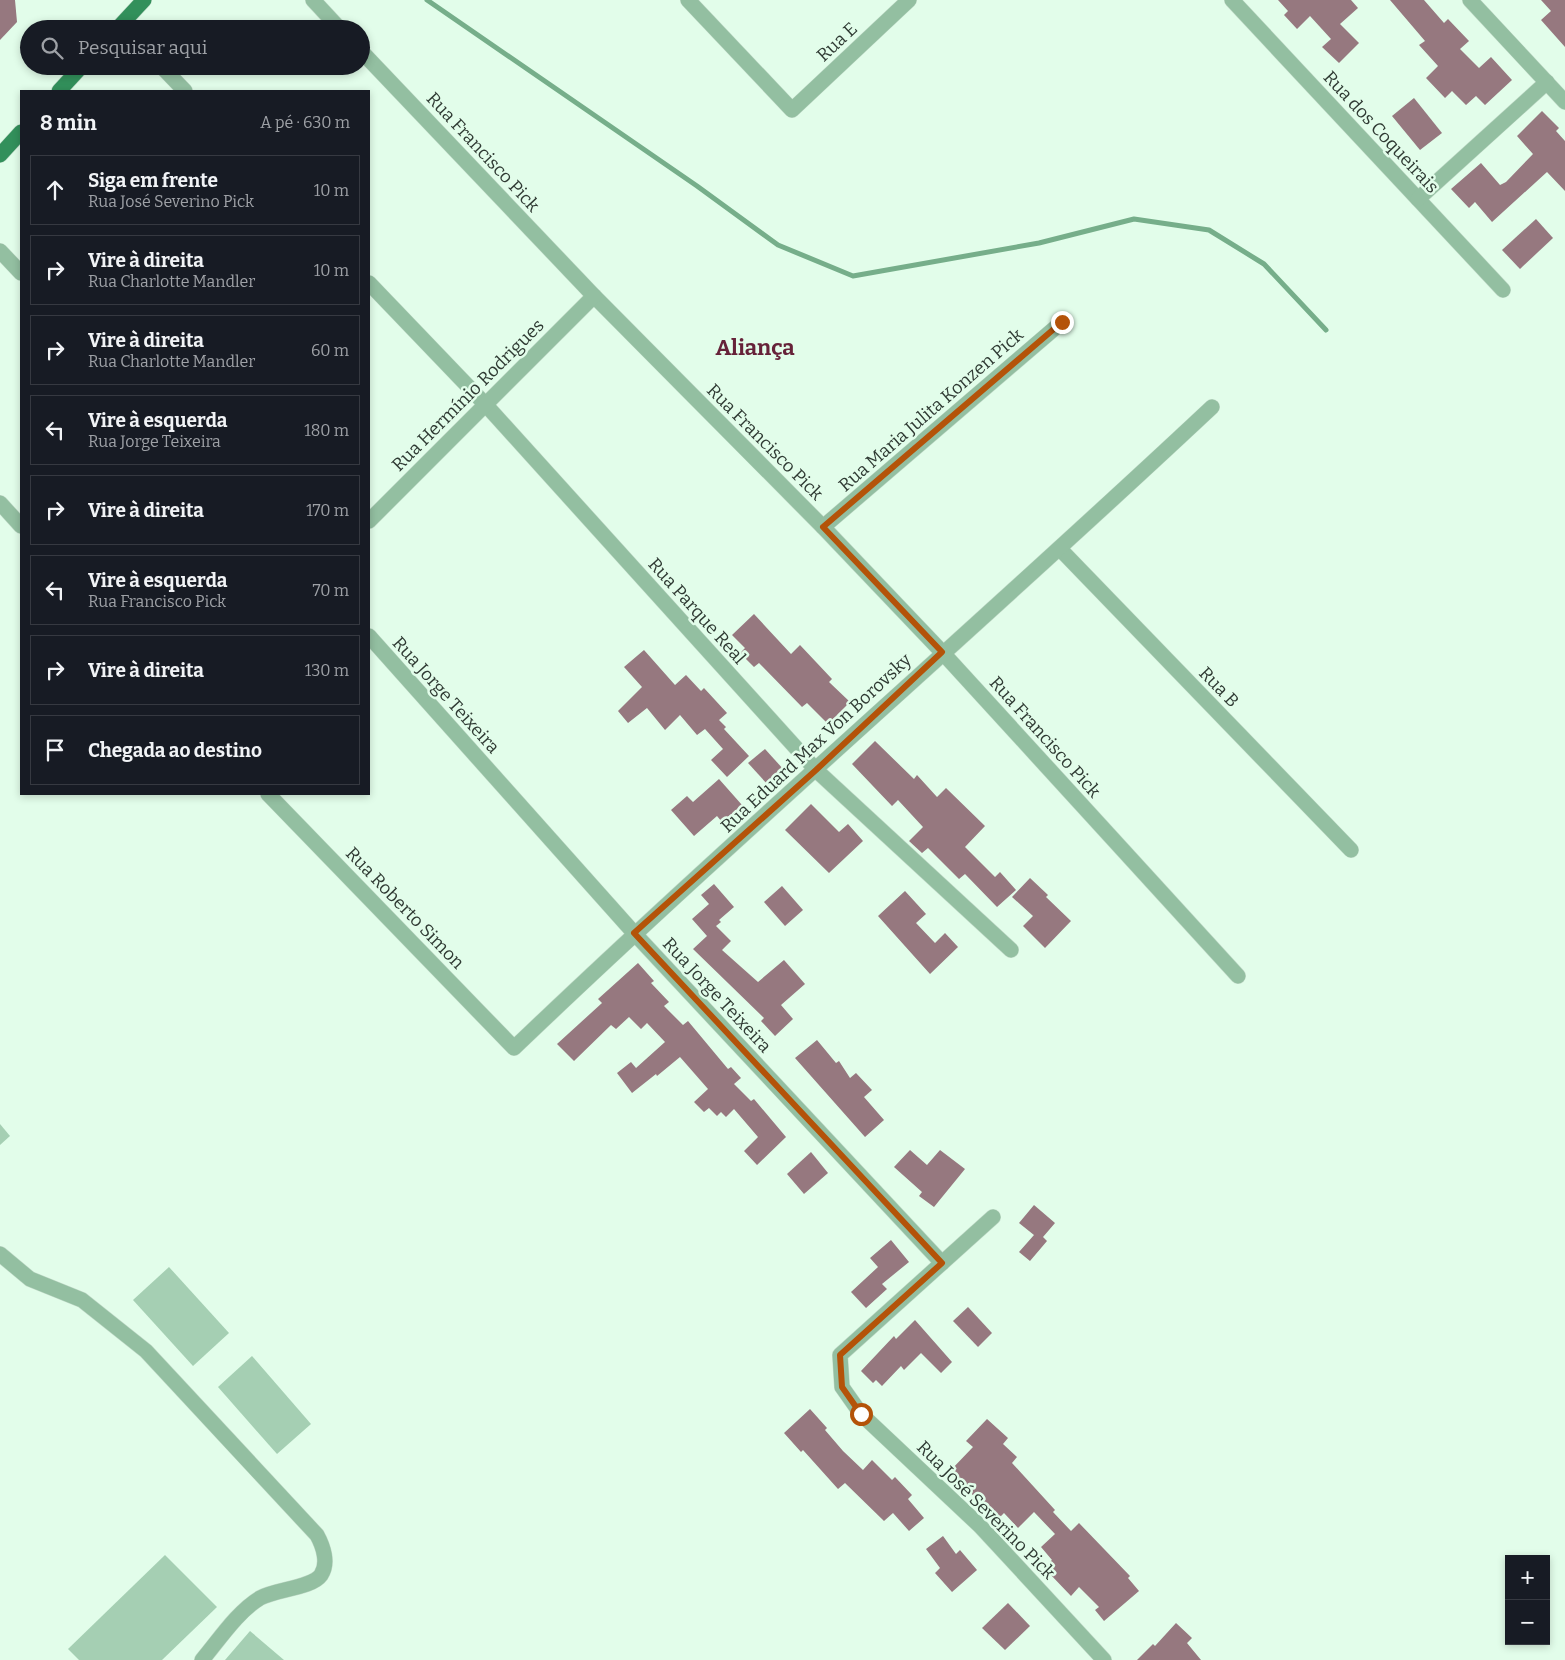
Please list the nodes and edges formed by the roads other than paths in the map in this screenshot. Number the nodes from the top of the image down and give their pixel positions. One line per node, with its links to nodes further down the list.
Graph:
1 (144, 0): 7 (main road)
2 (313, 0): 8 (street)
3 (688, 0): 4 (street, Rua E)
4 (909, 0)
5 (1232, 0): 18 (street, Rua dos Coqueirais)
6 (1470, 0): 12 (street)
7 (127, 20)
8 (332, 20)
9 (370, 60): 23 (street, Rua Francisco Pick)
10 (74, 75): 13 (main road)
11 (170, 75): 14 (street)
12 (1547, 82): 15 (street); 18 (street)
13 (60, 90)
14 (184, 90)
15 (1565, 102)
16 (20, 133): 17 (main road)
17 (0, 154)
18 (1418, 199): 22 (street, Rua dos Coqueirais)
19 (0, 251): 20 (street)
20 (20, 272)
21 (370, 284): 25 (street, Rua Parque Real)
22 (1504, 290)
23 (594, 296): 25 (street, Rua Hermínio Rodrigues); 30 (street, Rua Francisco Pick)
24 (1062, 322): 30 (street, Rua Maria Julita Konzen Pick)
25 (485, 404): 28 (street, Rua Hermínio Rodrigues); 34 (street, Rua Parque Real)
26 (1212, 407): 31 (street, Rua Eduard Max Von Borovsky)
27 (0, 502): 29 (street)
28 (370, 520)
29 (20, 525)
30 (823, 527): 33 (street, Rua Francisco Pick)
31 (1060, 549): 33 (street, Rua Eduard Max Von Borovsky); 36 (street, Rua B)
32 (370, 637): 37 (street, Rua Jorge Teixeira)
33 (942, 652): 34 (street, Rua Eduard Max Von Borovsky); 39 (street, Rua Francisco Pick)
34 (816, 770): 37 (street, Rua Eduard Max Von Borovsky); 38 (street, Rua Parque Real)
35 (269, 795): 40 (street, Rua Roberto Simon)
36 (1351, 850)
37 (634, 933): 40 (street, Rua Eduard Max Von Borovsky); 43 (street, Rua Jorge Teixeira)
38 (1012, 950)
39 (1238, 976)
40 (514, 1048)
41 (993, 1217): 43 (street)
42 (0, 1254): 44 (street)
43 (942, 1263): 45 (street, Rua José Severino Pick)
44 (202, 1660)
45 (1104, 1660)

